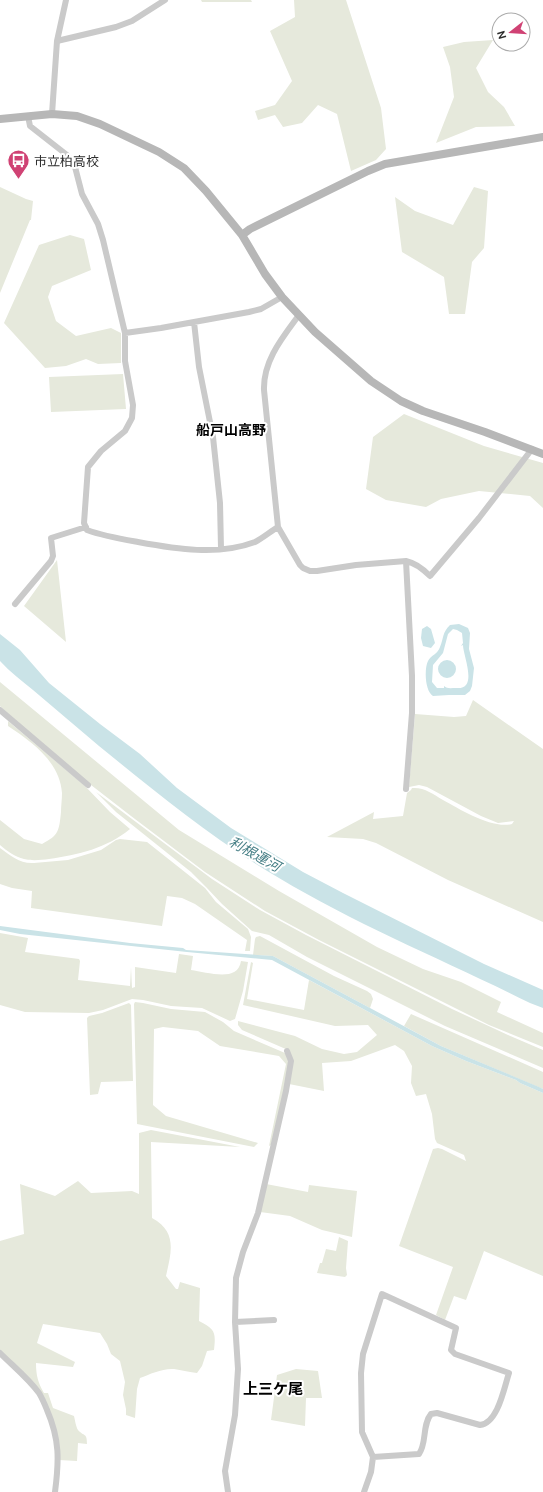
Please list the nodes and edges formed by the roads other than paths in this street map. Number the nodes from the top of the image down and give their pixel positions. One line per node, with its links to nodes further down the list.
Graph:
1 (66, 0): 3 (street)
2 (165, 0): 3 (street)
3 (57, 41): 4 (street)
4 (52, 114): 5 (street); 8 (street)
5 (28, 116): 6 (street); 12 (street)
6 (0, 119)
7 (543, 137): 8 (street)
8 (242, 235): 9 (street)
9 (282, 297): 10 (street); 11 (street)
10 (299, 315): 13 (street); 16 (street)
11 (194, 322): 12 (street); 17 (street)
12 (125, 333): 15 (street)
13 (532, 449): 14 (street); 18 (street)
14 (543, 454)
15 (86, 527): 17 (street); 19 (street)
16 (278, 527): 17 (street); 18 (street)
17 (221, 548)
18 (406, 561): 22 (street)
19 (15, 604)
20 (0, 710): 21 (street)
21 (88, 786)
22 (406, 789)
23 (287, 1051): 25 (street)
24 (274, 1320): 25 (street)
25 (235, 1322): 29 (street)
26 (0, 1353): 28 (street)
27 (373, 1457): 27 (street); 30 (street)
28 (55, 1492)
29 (228, 1492)
30 (364, 1492)

